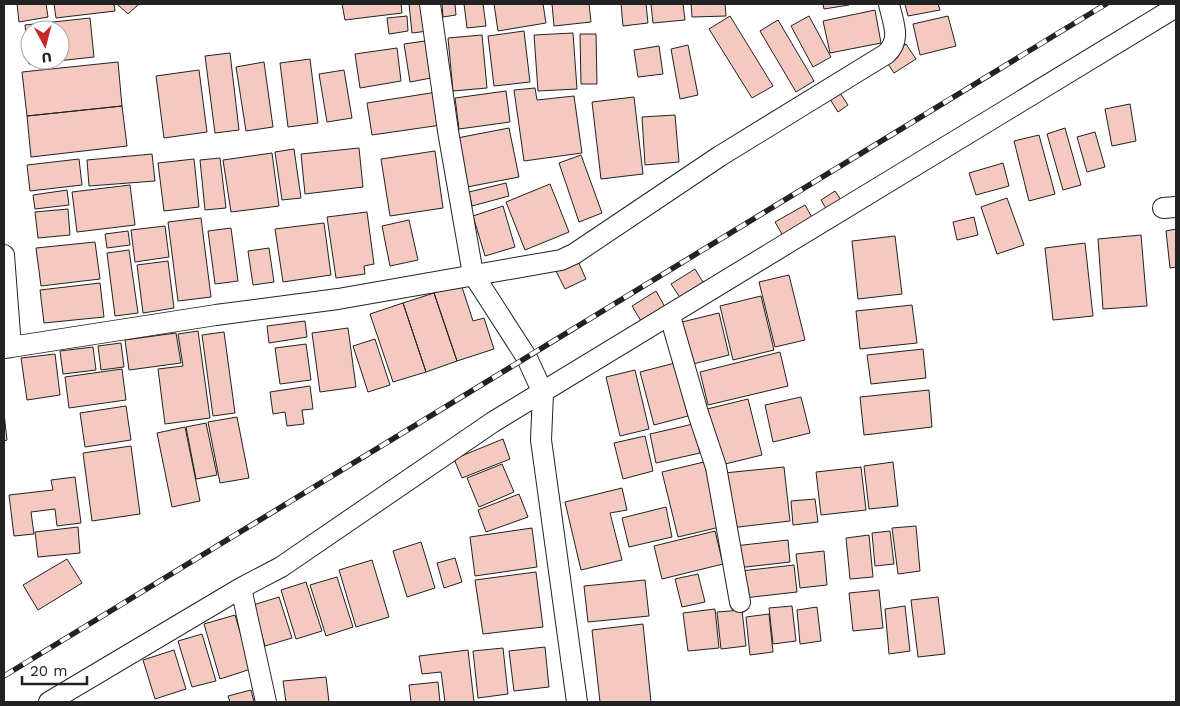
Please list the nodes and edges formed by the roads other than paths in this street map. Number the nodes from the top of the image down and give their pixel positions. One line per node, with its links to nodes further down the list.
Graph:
1 (430, 4): 5 (street)
2 (889, 4): 5 (street)
3 (1176, 7): 6 (street)
4 (4, 255): 7 (street)
5 (473, 274): 7 (street); 8 (street)
6 (670, 316): 8 (street); 10 (street)
7 (7, 347)
8 (543, 393): 9 (street); 13 (street)
9 (241, 588): 11 (street); 12 (street)
10 (740, 602)
11 (49, 702)
12 (266, 702)
13 (577, 702)

